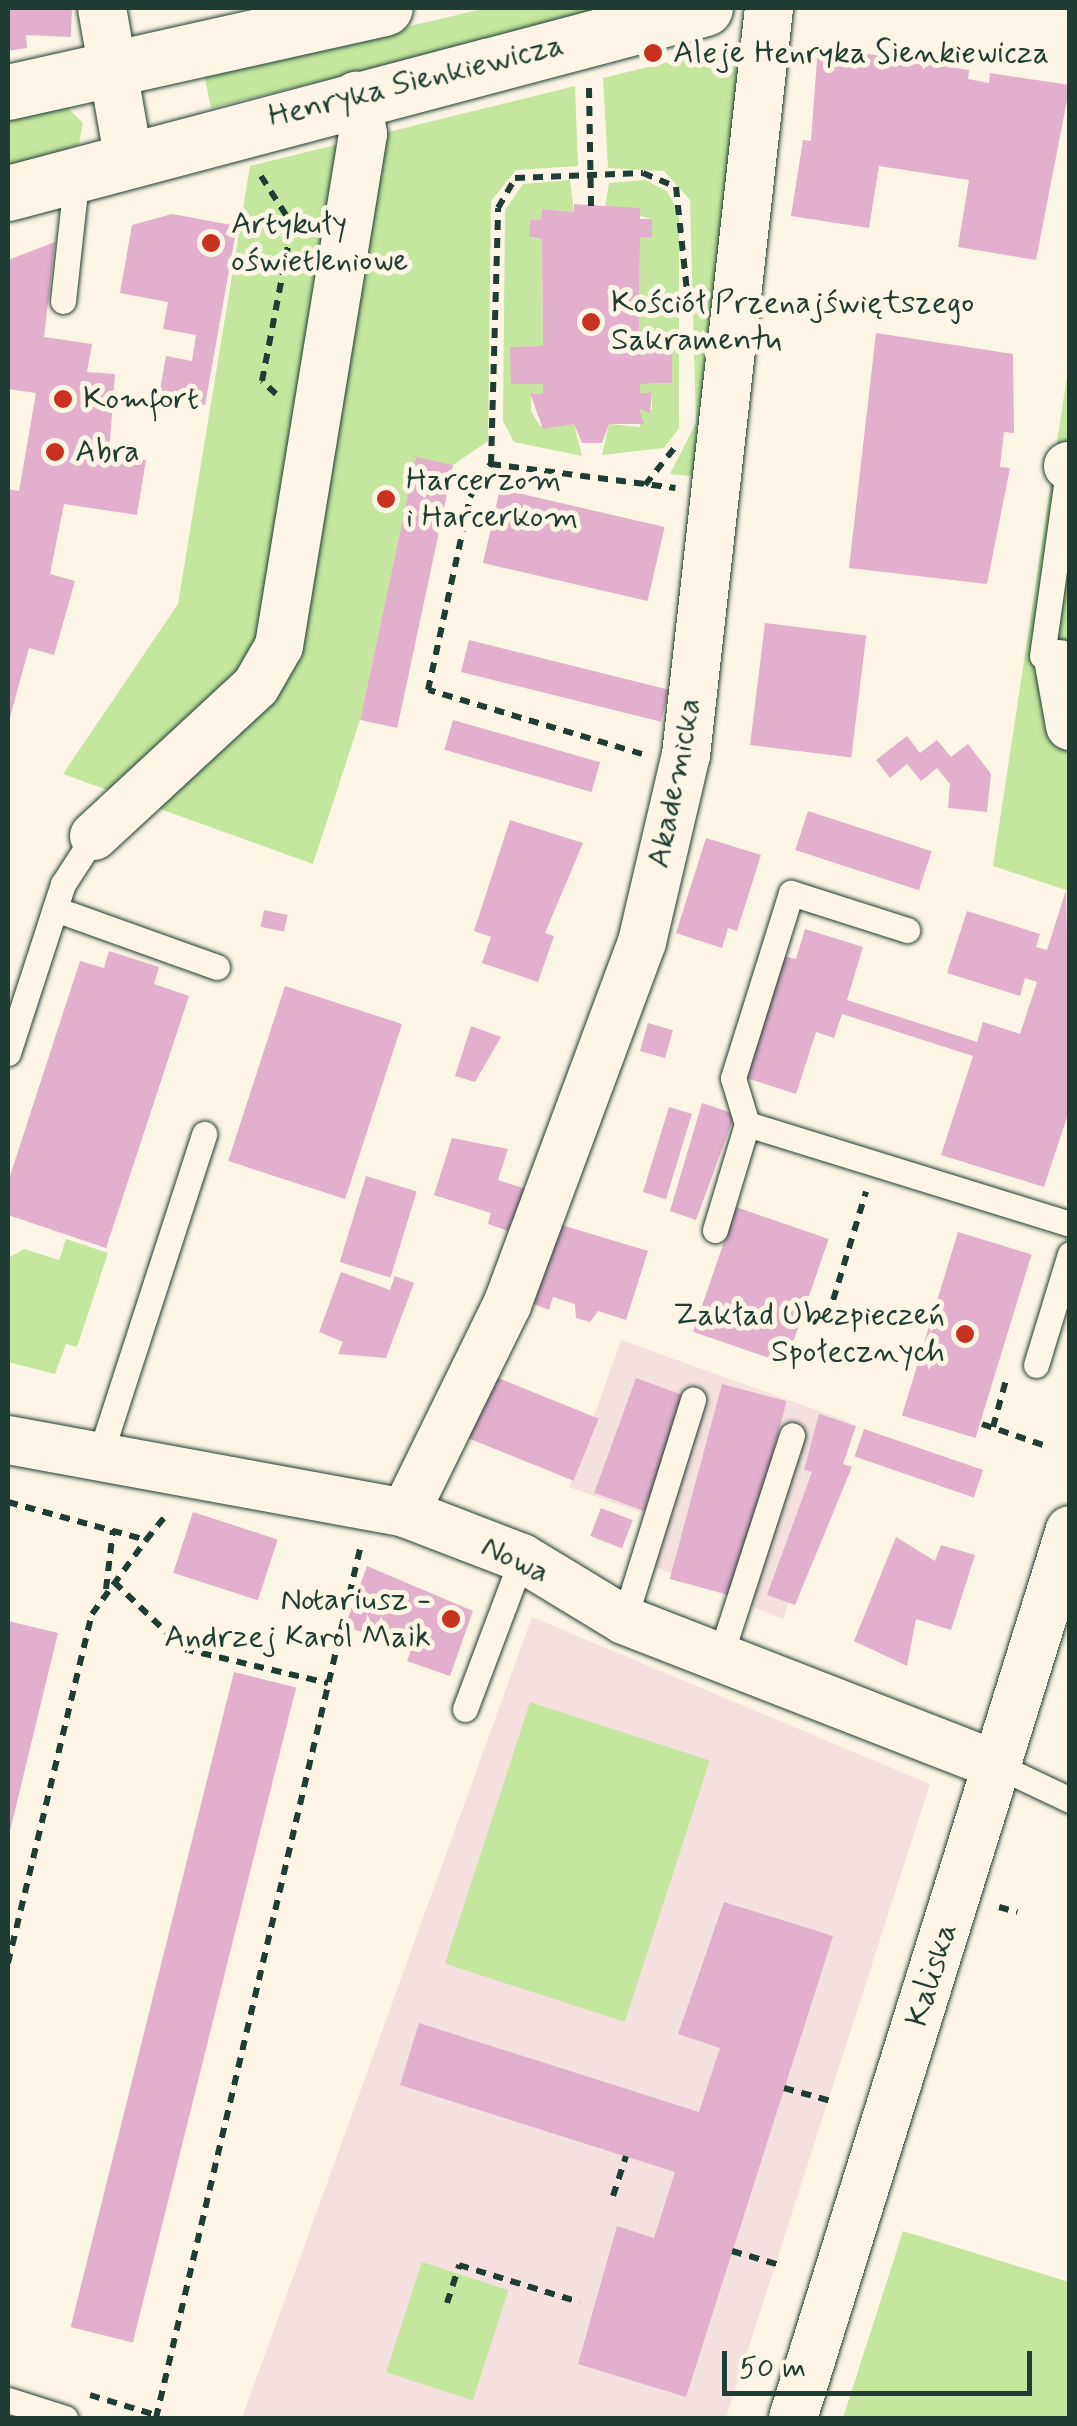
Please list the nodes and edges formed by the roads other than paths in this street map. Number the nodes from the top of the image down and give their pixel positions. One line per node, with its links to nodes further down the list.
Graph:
1 (102, 8): 5 (street)
2 (704, 8): 7 (street, Henryka Sienkiewicza)
3 (768, 8): 31 (street, Akademicka)
4 (375, 9): 5 (street)
5 (108, 68): 6 (street); 8 (street)
6 (8, 92)
7 (356, 96): 8 (street, Henryka Sienkiewicza); 16 (street)
8 (128, 154): 9 (street, Henryka Sienkiewicza)
9 (64, 174): 10 (street, Henryka Sienkiewicza); 11 (lane)
10 (8, 193)
11 (63, 301)
12 (1070, 456): 13 (lane)
13 (1069, 466): 14 (lane)
14 (1054, 660): 15 (street)
15 (1070, 726)
16 (94, 836): 17 (lane)
17 (55, 908): 19 (lane); 20 (lane)
18 (907, 930): 21 (lane)
19 (217, 967)
20 (8, 1053)
21 (747, 1124): 23 (lane); 24 (lane)
22 (204, 1134): 30 (lane)
23 (1070, 1224)
24 (715, 1230)
25 (1070, 1254): 26 (lane)
26 (1036, 1365)
27 (693, 1400): 34 (lane)
28 (792, 1436): 35 (lane)
29 (8, 1440): 30 (street, Nowa)
30 (98, 1461): 31 (street, Nowa)
31 (404, 1513): 33 (street, Nowa)
32 (1070, 1530): 37 (street, Kaliska)
33 (522, 1558): 34 (street, Nowa); 36 (lane)
34 (624, 1620): 35 (street, Nowa)
35 (720, 1656): 37 (street, Nowa)
36 (465, 1709)
37 (996, 1765): 38 (lane); 41 (street, Kaliska)
38 (1070, 1800)
39 (8, 2400): 40 (lane)
40 (65, 2418)
41 (793, 2418)

